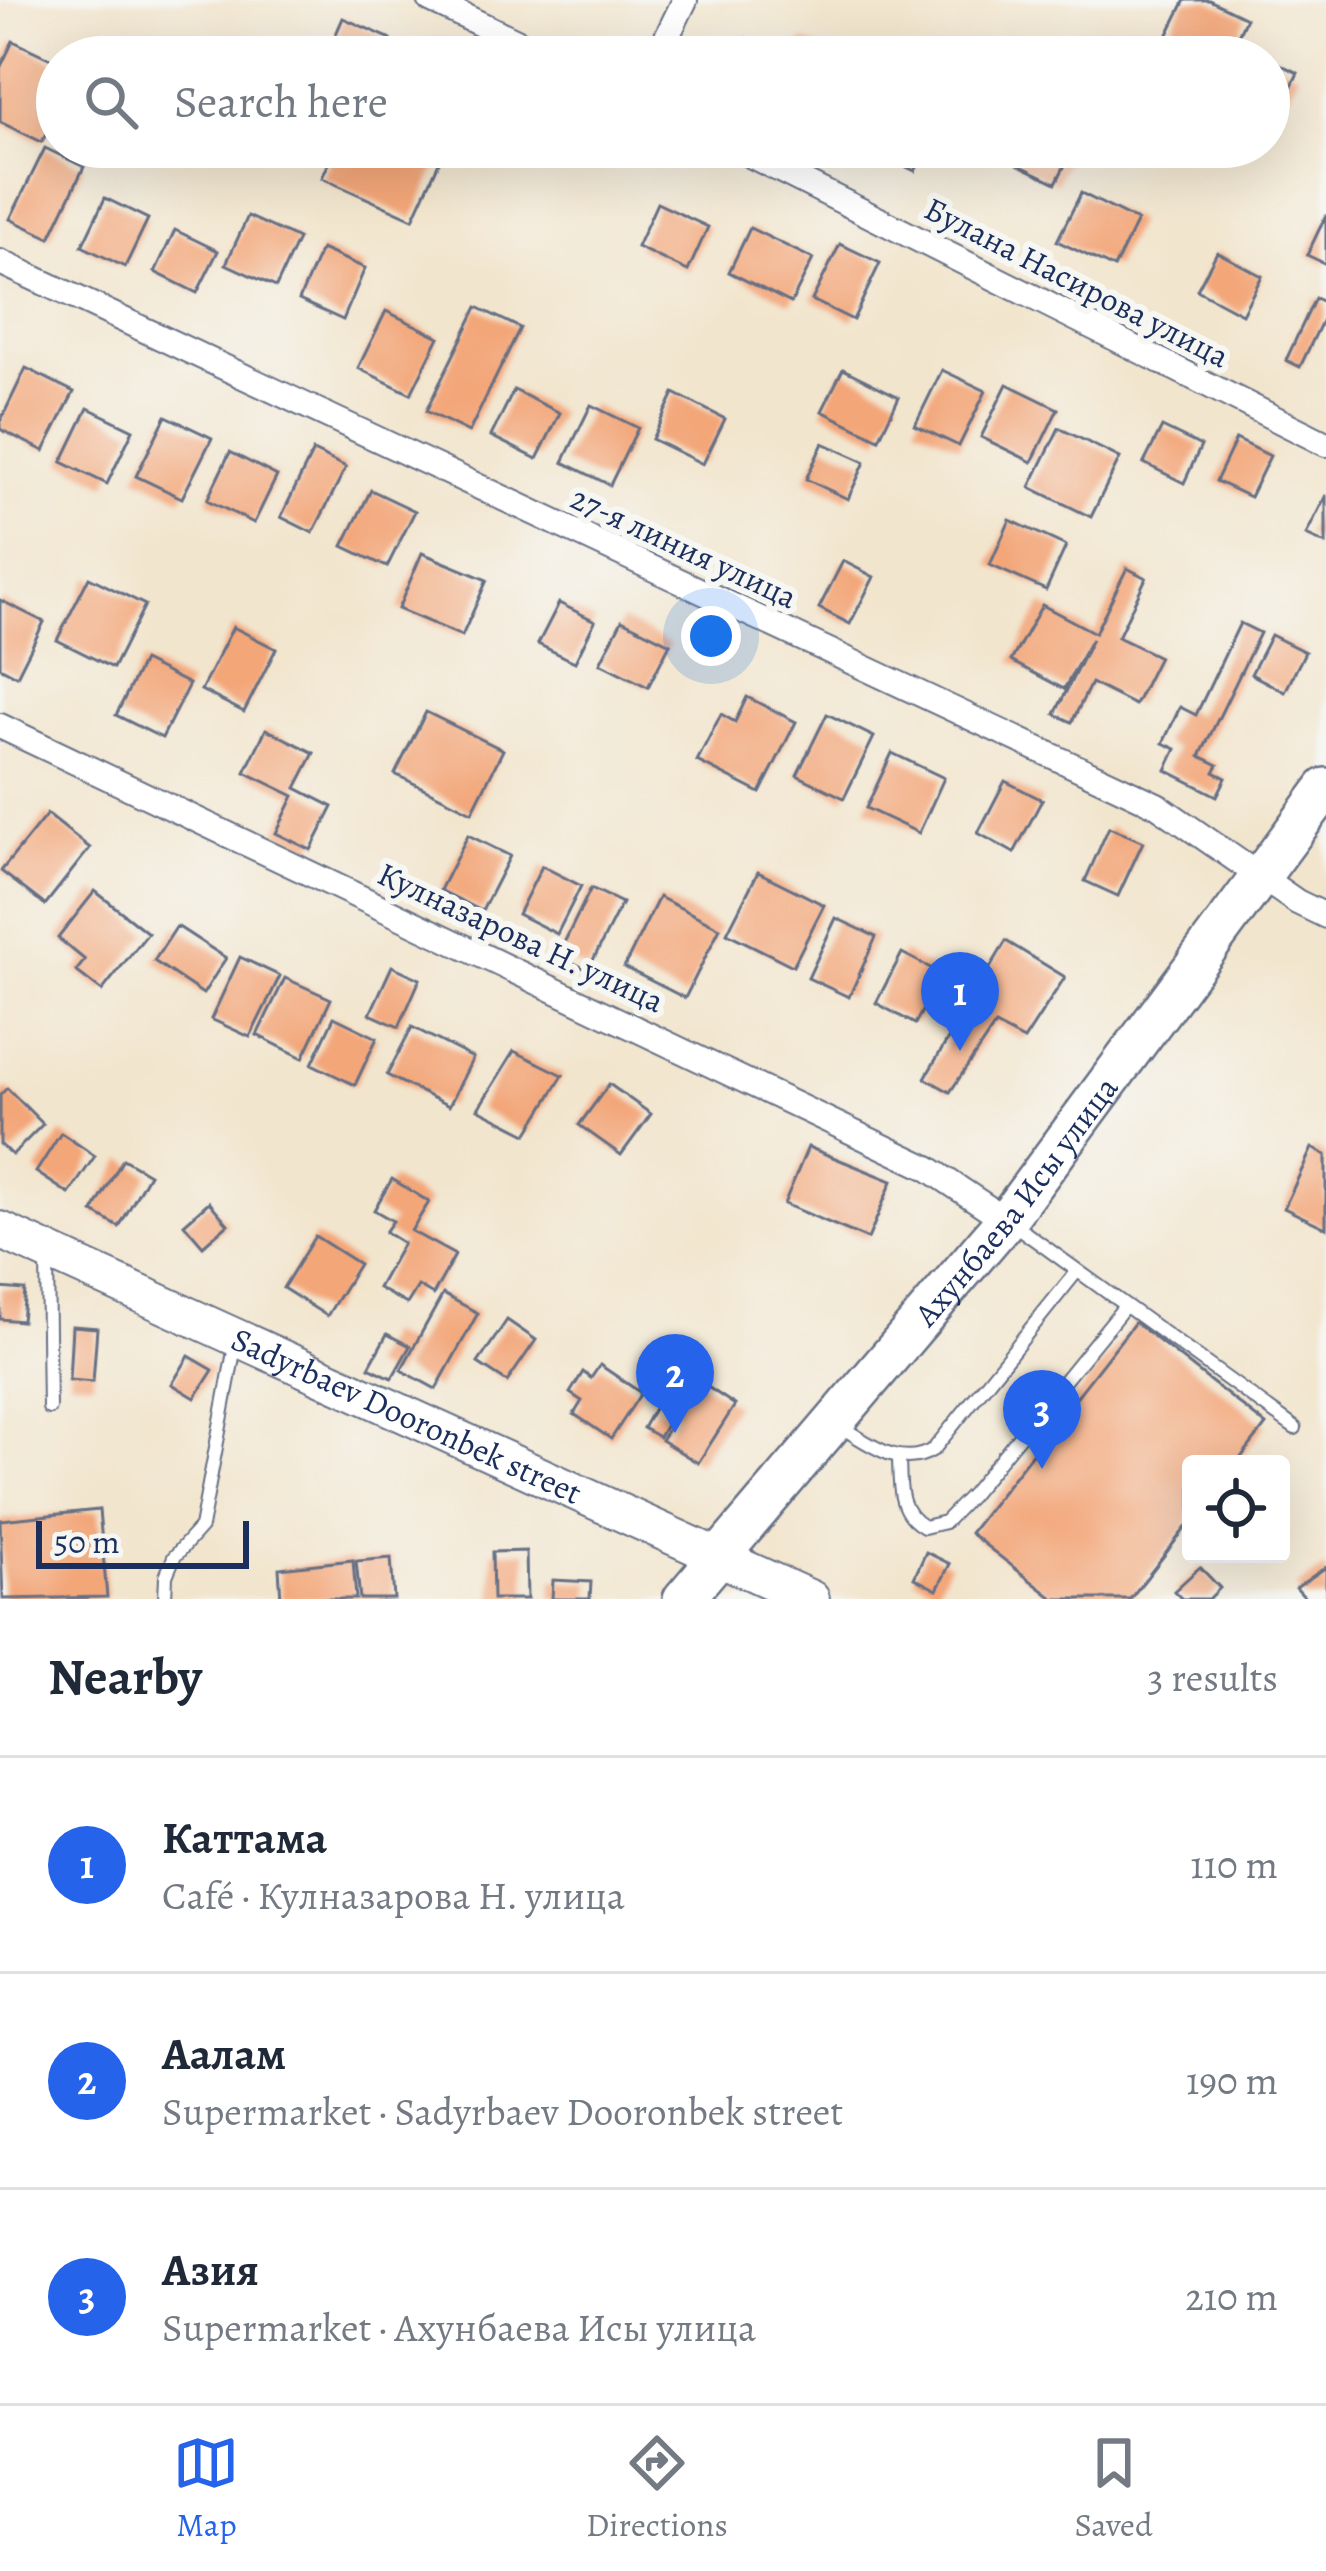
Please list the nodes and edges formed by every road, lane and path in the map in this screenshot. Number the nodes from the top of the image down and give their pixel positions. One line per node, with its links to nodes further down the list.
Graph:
1 (430, 0): 3 (street)
2 (686, 0): 4 (street)
3 (506, 36)
4 (668, 36)
5 (776, 168): 7 (street, Булана Насирова улица)
6 (0, 262): 10 (street, 27-я линия улица)
7 (1326, 444)
8 (0, 726): 12 (street, Кулназарова Н. улица)
9 (1326, 788): 10 (main road, Ахунбаева Исы улица)
10 (1261, 876): 11 (street, 27-я линия улица); 12 (main road, Ахунбаева Исы улица)
11 (1326, 916)
12 (1006, 1220): 15 (lane); 19 (main road, Ахунбаева Исы улица)
13 (0, 1230): 14 (main road, Sadyrbaev Dooronbek street)
14 (47, 1252): 17 (main road, Sadyrbaev Dooronbek street); 18 (lane)
15 (1076, 1271): 16 (lane); 21 (lane)
16 (1125, 1306): 20 (lane); 21 (lane)
17 (236, 1340): 22 (main road, Sadyrbaev Dooronbek street); 23 (lane)
18 (49, 1408)
19 (836, 1424): 21 (lane); 22 (main road, Ахунбаева Исы улица)
20 (1295, 1428)
21 (899, 1457)
22 (716, 1558): 24 (main road, Ахунбаева Исы улица); 25 (main road, Sadyrbaev Dooronbek street)
23 (165, 1599)
24 (683, 1599)
25 (811, 1599)

